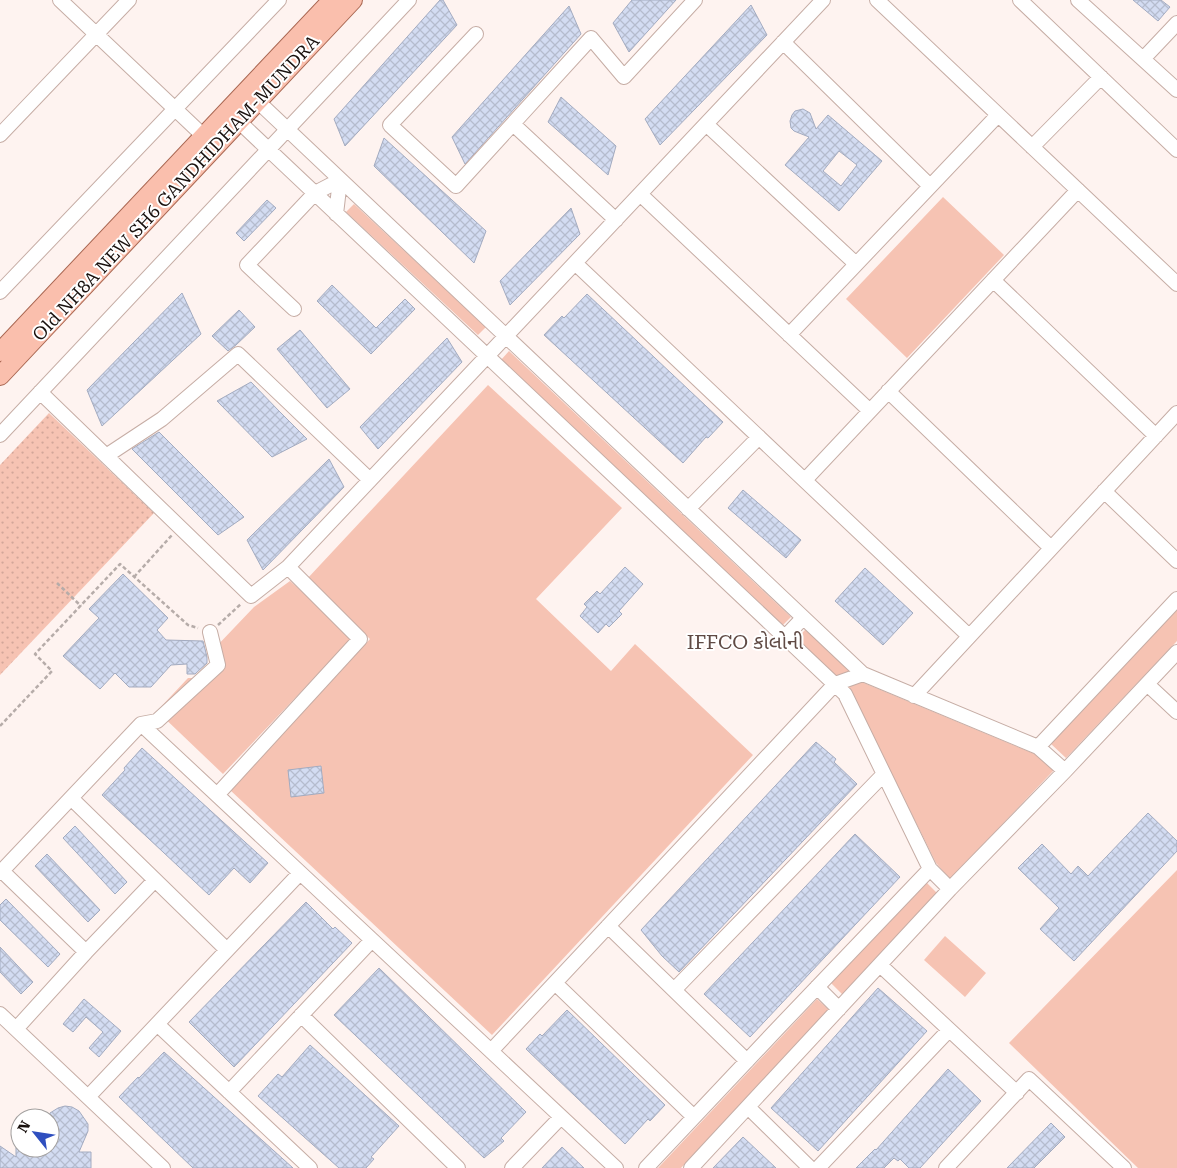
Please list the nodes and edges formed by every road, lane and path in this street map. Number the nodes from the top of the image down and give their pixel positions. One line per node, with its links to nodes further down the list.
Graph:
1 (60, 0): 13 (street)
2 (129, 0): 13 (street)
3 (279, 0): 20 (street)
4 (332, 0): 19 (main road)
5 (352, 0): 19 (main road, Old NH8A NEW SH6 GANDHIDHAM-MUNDRA)
6 (409, 0): 25 (street)
7 (695, 0): 23 (street)
8 (877, 0): 21 (street)
9 (1020, 0): 17 (street)
10 (1078, 0): 16 (street)
11 (814, 3): 15 (street)
12 (1177, 23): 16 (street)
13 (96, 34): 20 (street); 26 (street)
14 (476, 34): 23 (street)
15 (783, 42): 24 (street); 32 (street)
16 (1143, 59): 18 (street)
17 (1101, 77): 28 (street); 30 (street)
18 (1177, 90)
19 (252, 96): 22 (main road, Old NH8A NEW SH6 GANDHIDHAM-MUNDRA); 25 (street)
20 (174, 109): 27 (street); 42 (street)
21 (998, 115): 28 (street); 32 (street)
22 (233, 116): 27 (main road, Old NH8A NEW SH6 GANDHIDHAM-MUNDRA); 29 (street)
23 (513, 124): 37 (street)
24 (706, 124): 35 (street); 39 (street)
25 (287, 129): 29 (street); 31 (street)
26 (0, 135)
27 (209, 142): 46 (main road); 48 (main road, Old NH8A NEW SH6 GANDHIDHAM-MUNDRA)
28 (1032, 147): 33 (street)
29 (268, 149): 34 (street); 49 (street)
30 (1177, 150)
31 (340, 180): 34 (street); 36 (street); 45 (street)
32 (930, 186): 39 (street)
33 (1078, 190): 40 (street); 41 (street)
34 (315, 193): 36 (street); 43 (street)
35 (640, 194): 37 (street); 44 (street)
36 (336, 214): 47 (street)
37 (616, 220): 38 (street)
38 (576, 263): 45 (street); 55 (street)
39 (856, 264): 44 (street)
40 (993, 280): 50 (street); 54 (street)
41 (1177, 284)
42 (0, 292)
43 (294, 310)
44 (789, 335): 51 (street)
45 (506, 336): 47 (street); 60 (street)
46 (0, 352)
47 (487, 356): 57 (street); 73 (street)
48 (0, 376)
49 (40, 392): 53 (street); 56 (street)
50 (888, 392): 51 (street); 62 (street)
51 (870, 411): 58 (street)
52 (1177, 413): 54 (street)
53 (0, 434)
54 (1156, 436): 59 (street)
55 (759, 437): 58 (street); 60 (street)
56 (106, 456): 57 (street); 61 (street)
57 (370, 480): 64 (street)
58 (805, 480): 72 (street)
59 (1104, 491): 62 (street); 63 (street)
60 (688, 510): 70 (street)
61 (180, 527): 65 (path); 67 (street)
62 (1051, 548): 72 (street)
63 (1177, 561)
64 (288, 567): 67 (street); 85 (street)
65 (134, 577): 69 (path); 71 (path)
66 (57, 583): 69 (path)
67 (251, 596): 71 (path)
68 (1177, 599): 82 (street)
69 (80, 606): 81 (path)
70 (803, 618): 73 (street); 75 (street)
71 (210, 632): 80 (street)
72 (969, 636): 78 (street)
73 (785, 637): 76 (street)
74 (1177, 652): 77 (street)
75 (863, 674): 76 (street); 78 (street)
76 (835, 684): 84 (street); 92 (street)
77 (1147, 684): 79 (street); 83 (street)
78 (914, 696): 82 (street)
79 (1177, 712)
80 (141, 724): 85 (street); 86 (street)
81 (0, 726)
82 (1038, 747): 83 (street)
83 (1065, 771): 91 (street)
84 (884, 774): 87 (street); 99 (street)
85 (217, 795): 89 (street)
86 (71, 798): 88 (street); 90 (street)
87 (930, 869): 91 (street); 98 (street)
88 (1, 872): 95 (street)
89 (300, 873): 93 (street); 94 (street)
90 (155, 880): 94 (street); 95 (street)
91 (950, 890): 96 (street)
92 (608, 926): 97 (street); 99 (street)
93 (372, 940): 102 (street); 106 (street)
94 (227, 950): 103 (street)
95 (86, 952): 104 (street)
96 (880, 965): 100 (street); 105 (street)
97 (555, 983): 106 (street); 113 (street)
98 (816, 987): 100 (street); 107 (street)
99 (674, 990): 107 (street)
100 (839, 1009): 111 (street)
101 (0, 1014): 104 (street)
102 (302, 1015): 108 (street); 117 (street)
103 (157, 1024): 108 (street); 110 (street)
104 (16, 1029): 110 (street)
105 (949, 1030): 109 (street); 123 (street)
106 (491, 1052): 112 (street)
107 (747, 1061): 113 (street)
108 (229, 1092): 116 (street)
109 (1016, 1093): 114 (street); 124 (street)
110 (88, 1097): 115 (street)
111 (748, 1107): 121 (street); 122 (street)
112 (561, 1117): 118 (street); 119 (street)
113 (694, 1117): 120 (street)
114 (954, 1165)
115 (163, 1168)
116 (310, 1168)
117 (458, 1168)
118 (512, 1168)
119 (616, 1168)
120 (646, 1168)
121 (691, 1168)
122 (810, 1168)
123 (818, 1168)
124 (1124, 1168)

